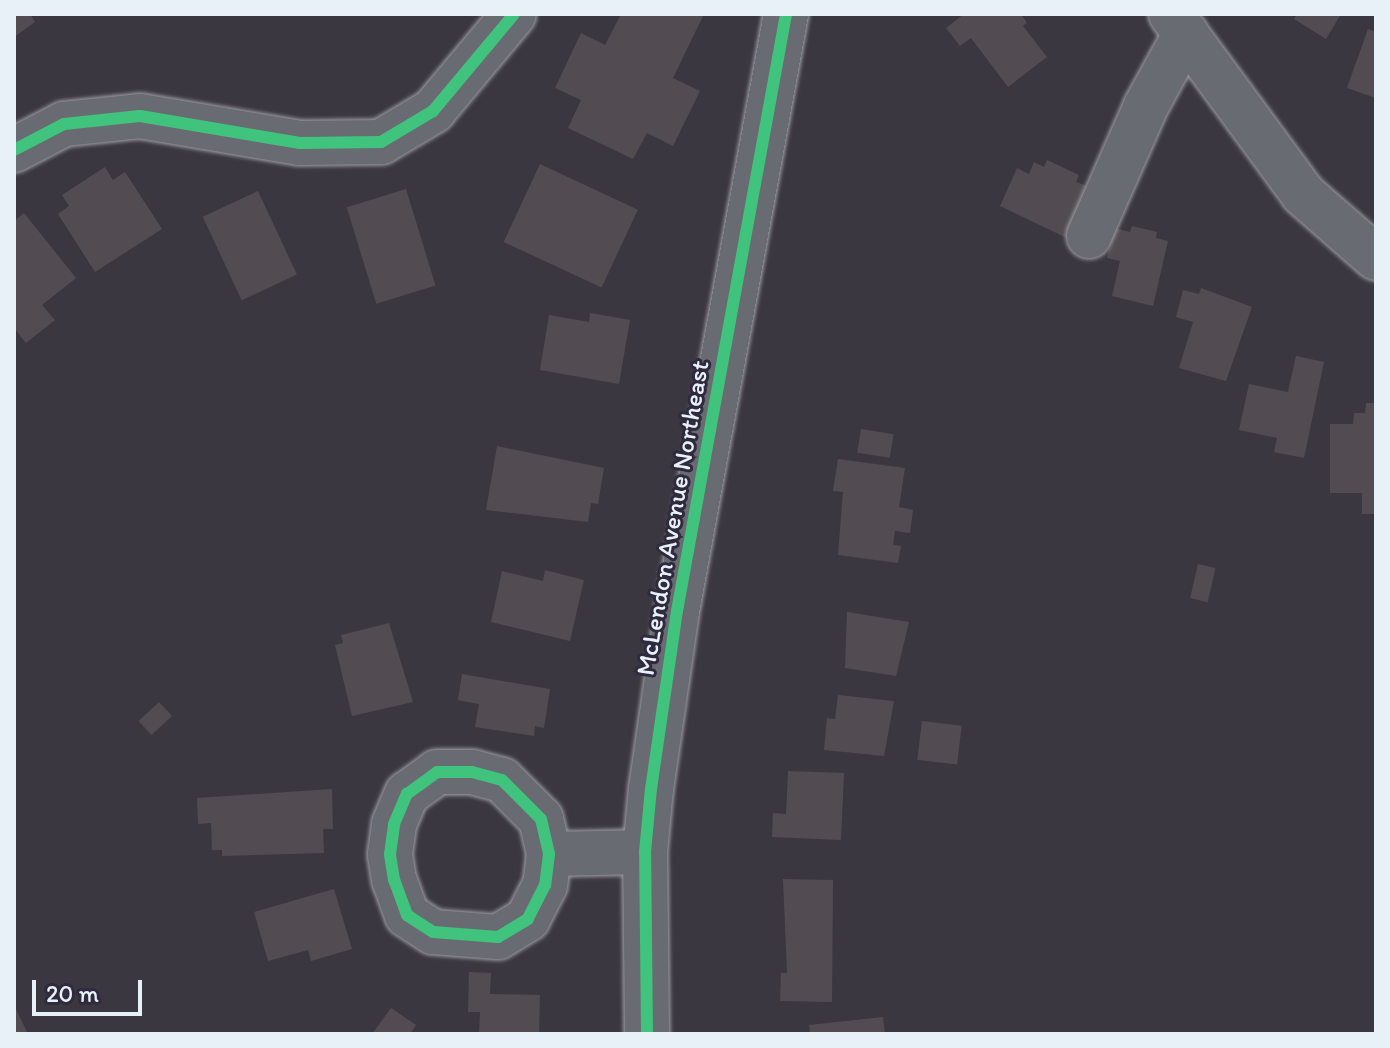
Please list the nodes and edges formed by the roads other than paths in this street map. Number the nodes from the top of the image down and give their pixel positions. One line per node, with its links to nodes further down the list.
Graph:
1 (514, 14): 4 (street)
2 (786, 14): 7 (street, McLendon Avenue Northeast)
3 (1179, 24): 5 (street); 6 (street)
4 (14, 150)
5 (1089, 236)
6 (1376, 258)
7 (645, 852): 8 (street); 9 (street, McLendon Avenue Northeast)
8 (549, 854)
9 (647, 1034)

